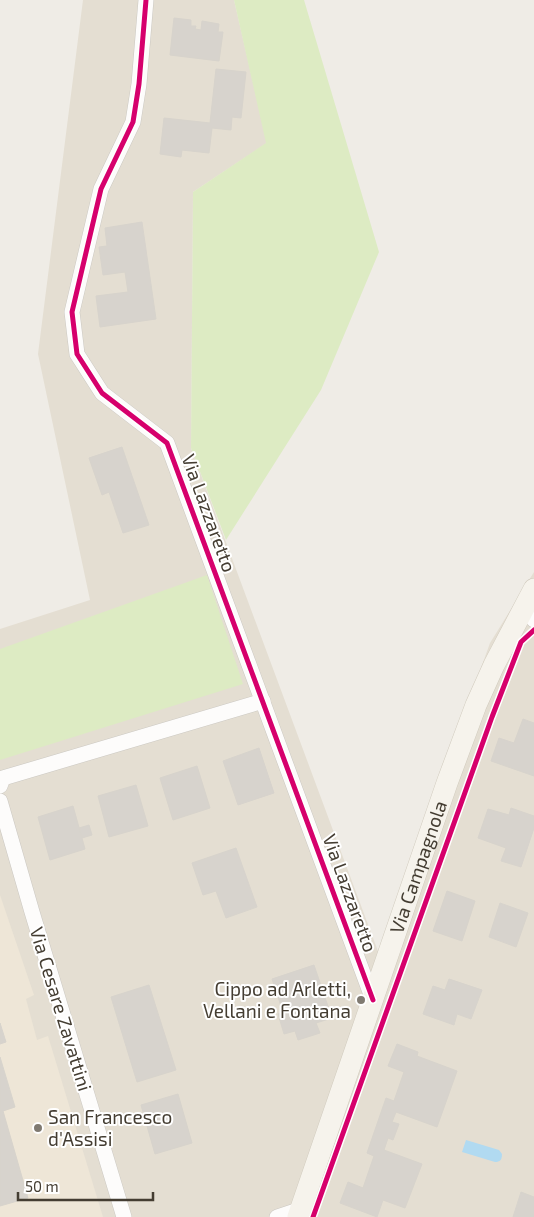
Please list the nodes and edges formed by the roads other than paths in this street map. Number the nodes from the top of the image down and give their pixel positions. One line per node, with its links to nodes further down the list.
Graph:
1 (146, 0): 4 (street, Via Lazzaretto)
2 (534, 589): 3 (main road, Via Campagnola)
3 (528, 615): 7 (main road, Via Campagnola)
4 (263, 701): 5 (street); 7 (street, Via Lazzaretto)
5 (0, 786)
6 (0, 801): 9 (street, Via Cesare Zavattini)
7 (373, 1000): 8 (main road, Via Campagnola)
8 (299, 1213): 10 (street, Via Campagnola)
9 (124, 1217)
10 (277, 1217)

